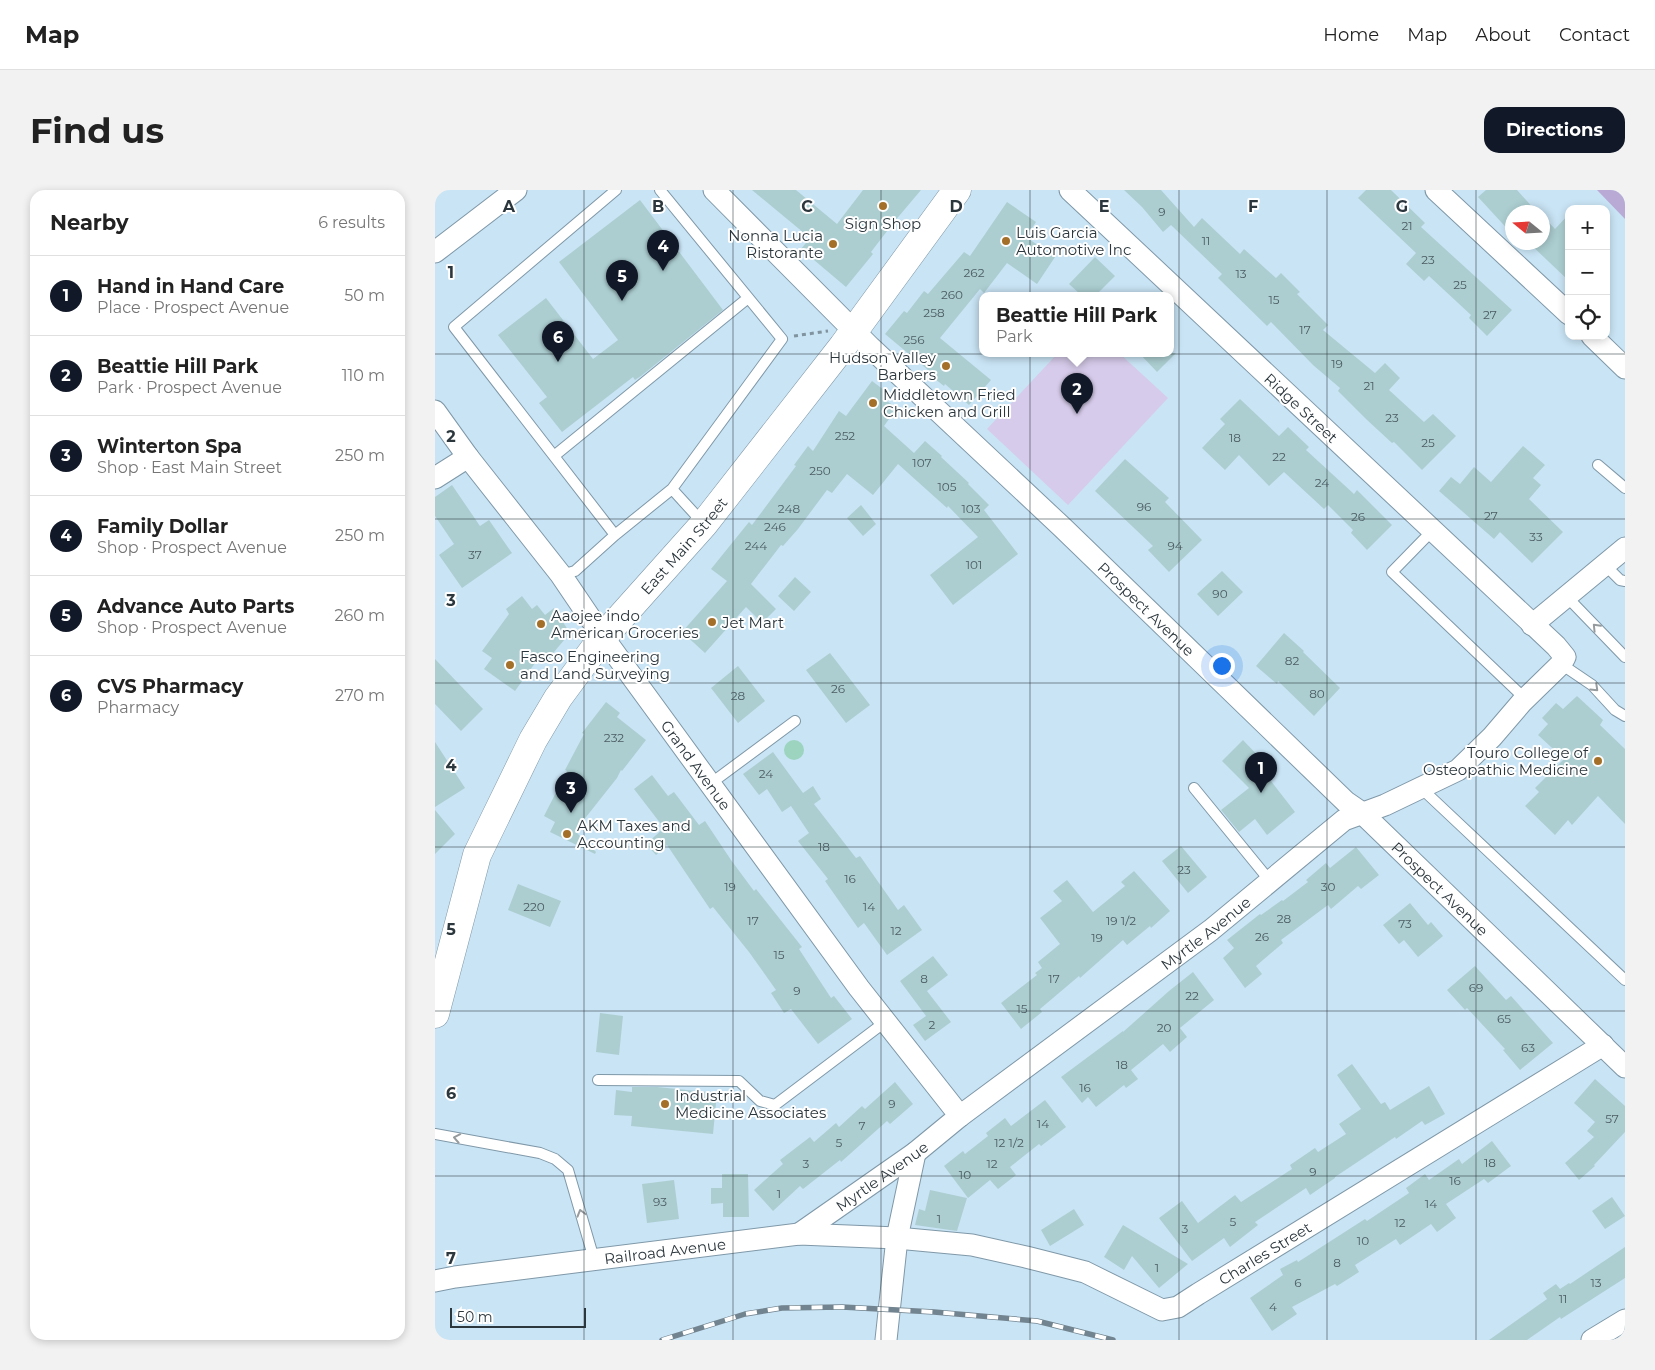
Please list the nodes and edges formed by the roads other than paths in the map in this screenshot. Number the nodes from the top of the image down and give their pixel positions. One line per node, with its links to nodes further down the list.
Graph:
1 (516, 190): 8 (street)
2 (616, 190): 15 (lane)
3 (660, 190): 9 (lane)
4 (715, 190): 11 (street, Prospect Avenue)
5 (957, 190): 11 (main road, East Main Street)
6 (1071, 190): 22 (street, Ridge Street)
7 (1436, 190): 10 (street)
8 (435, 252)
9 (748, 298): 15 (lane); 20 (lane)
10 (1565, 310)
11 (843, 330): 21 (main road, East Main Street); 39 (street, Prospect Avenue)
12 (1596, 340): 13 (street)
13 (1625, 368)
14 (435, 411): 16 (street, Grand Avenue)
15 (554, 456): 23 (lane)
16 (468, 457): 18 (street); 26 (street, Grand Avenue)
17 (1598, 465): 19 (lane)
18 (435, 478)
19 (1625, 488)
20 (672, 489): 21 (lane); 23 (lane)
21 (704, 524): 30 (main road, East Main Street)
22 (1432, 531): 29 (street, Ridge Street); 33 (lane)
23 (615, 535): 26 (lane)
24 (1625, 548): 25 (street)
25 (1605, 565): 27 (lane); 28 (street)
26 (561, 575): 30 (street, Grand Avenue)
27 (1625, 581)
28 (1567, 597): 29 (street); 31 (lane, one-way to 28)
29 (1532, 625): 32 (street)
30 (603, 637): 36 (street, Grand Avenue); 42 (main road, East Main Street)
31 (1625, 657)
32 (1561, 664): 33 (street, Myrtle Avenue); 34 (lane, one-way to 34)
33 (1522, 702): 38 (street, Myrtle Avenue)
34 (1625, 716)
35 (795, 721): 36 (lane)
36 (710, 784): 43 (street, Grand Avenue)
37 (1194, 788): 40 (lane)
38 (1421, 788): 39 (street, Myrtle Avenue); 41 (lane)
39 (1362, 813): 40 (street, Myrtle Avenue); 44 (street, Prospect Avenue)
40 (1270, 881): 47 (street, Myrtle Avenue)
41 (1625, 980)
42 (436, 1004)
43 (885, 1022): 46 (lane); 47 (street, Grand Avenue)
44 (1603, 1045): 45 (street, Prospect Avenue); 51 (street, Charles Street)
45 (1623, 1061)
46 (598, 1080)
47 (960, 1116): 49 (street, Myrtle Avenue)
48 (435, 1134): 52 (lane, one-way to 48)
49 (915, 1153): 50 (street, Myrtle Avenue); 51 (street)
50 (799, 1234): 51 (street, Railroad Avenue); 52 (street, Railroad Avenue)
51 (897, 1238): 55 (street)
52 (594, 1259): 53 (street, Railroad Avenue)
53 (435, 1281)
54 (1625, 1320): 56 (street)
55 (885, 1340)
56 (1591, 1340)

